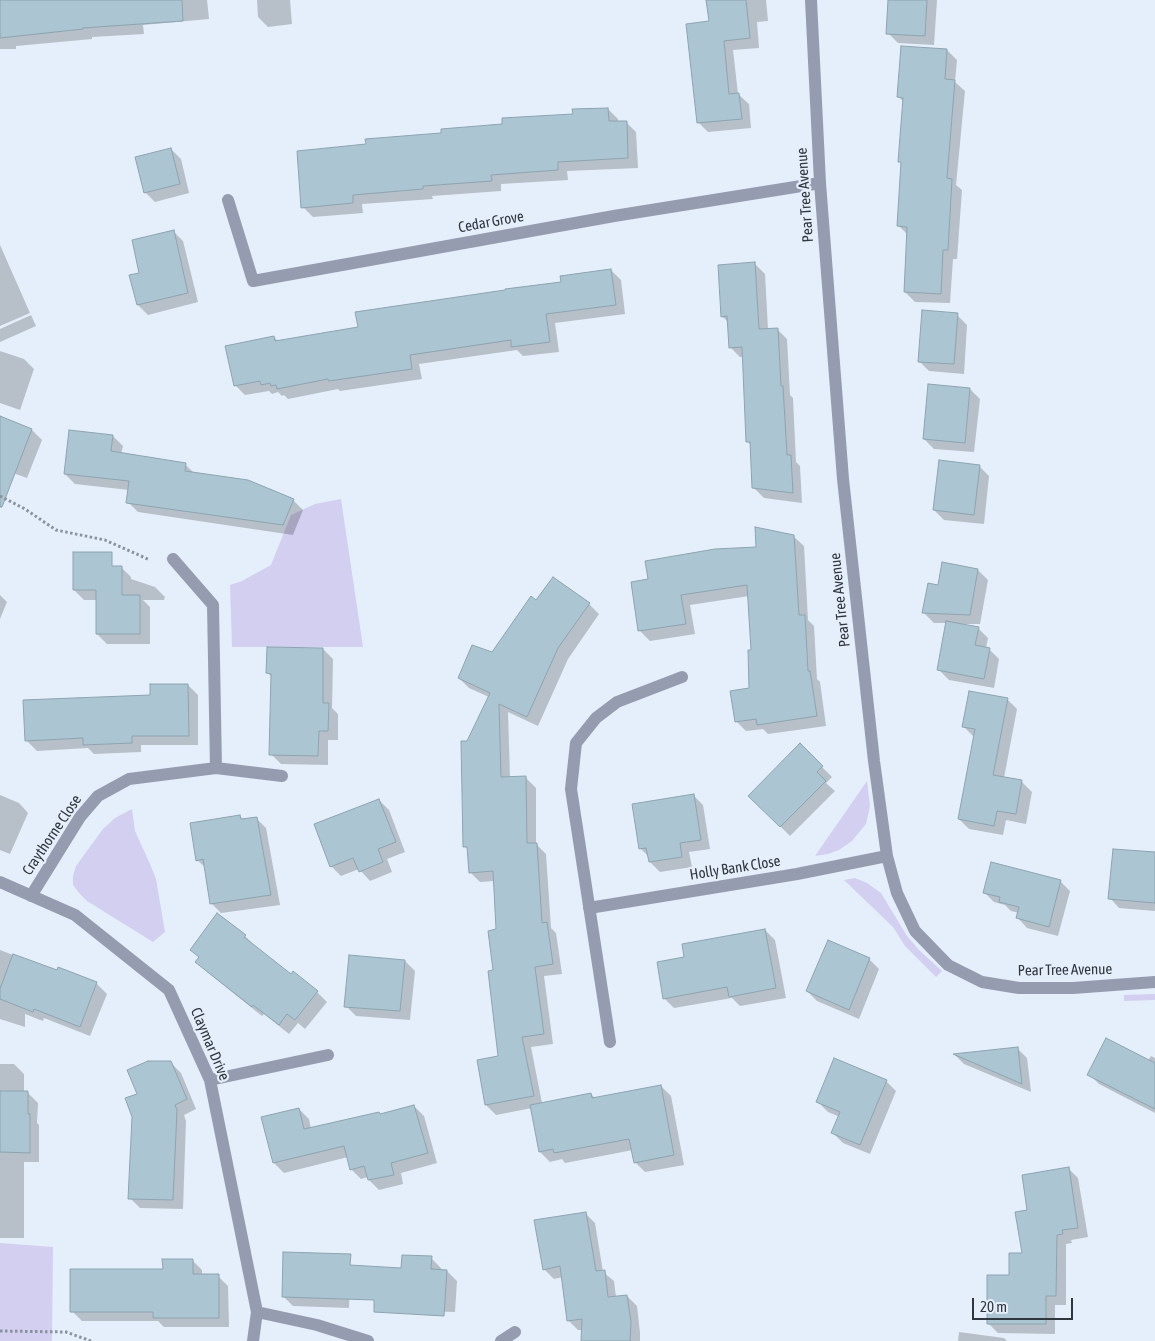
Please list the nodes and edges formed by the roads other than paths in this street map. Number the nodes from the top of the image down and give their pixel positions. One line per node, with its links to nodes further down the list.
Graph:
1 (811, 0): 2 (street, Pear Tree Avenue)
2 (820, 183): 3 (street, Cedar Grove); 8 (street, Pear Tree Avenue)
3 (228, 200)
4 (173, 559): 6 (street)
5 (682, 677): 11 (street)
6 (216, 768): 7 (street, Craythorne Close); 10 (street, Craythorne Close)
7 (282, 776)
8 (887, 856): 11 (street, Holly Bank Close); 12 (street, Pear Tree Avenue)
9 (0, 882): 10 (street, Claymar Drive)
10 (31, 896): 15 (street, Claymar Drive)
11 (589, 908): 13 (street)
12 (1155, 982)
13 (610, 1042)
14 (328, 1055): 15 (street)
15 (210, 1080): 16 (street, Claymar Drive)
16 (257, 1312): 18 (street, Claymar Drive); 19 (street)
17 (515, 1332): 20 (street)
18 (253, 1341)
19 (368, 1341)
20 (501, 1341)

